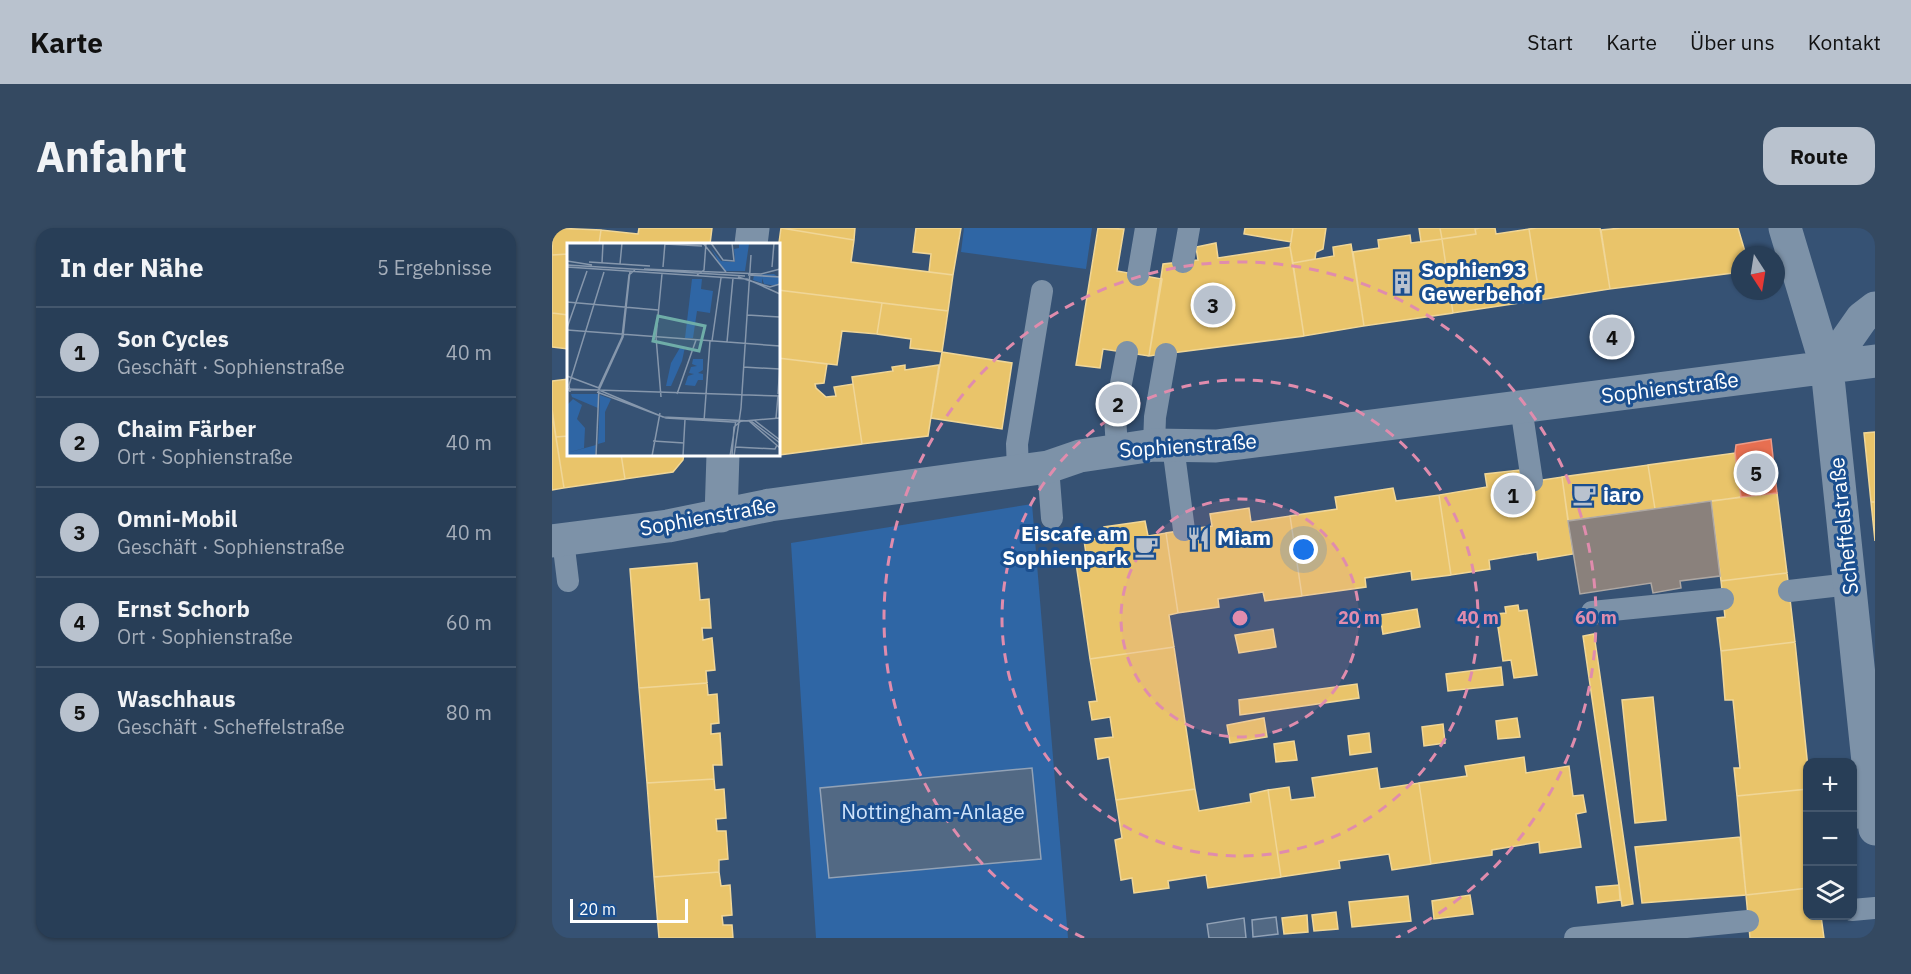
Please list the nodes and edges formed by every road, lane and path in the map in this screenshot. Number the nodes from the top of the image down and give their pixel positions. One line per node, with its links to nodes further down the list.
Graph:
1 (753, 228): 5 (street)
2 (1146, 228): 7 (lane)
3 (1189, 228): 6 (lane)
4 (1785, 228): 13 (street, Scheffelstraße)
5 (751, 243)
6 (1183, 262)
7 (1138, 275)
8 (1042, 291): 18 (lane)
9 (1875, 308): 13 (street)
10 (1127, 352): 16 (lane)
11 (1166, 354): 15 (lane)
12 (1875, 362): 13 (street, Sophienstraße)
13 (1827, 368): 14 (street, Sophienstraße); 25 (street, Scheffelstraße)
14 (1521, 407): 15 (street, Sophienstraße); 19 (lane)
15 (1164, 445): 16 (street, Sophienstraße); 22 (lane)
16 (1117, 450): 18 (street, Sophienstraße)
17 (723, 456): 20 (street)
18 (1033, 469): 20 (street, Sophienstraße); 21 (lane)
19 (1532, 481)
20 (721, 516): 23 (street, Sophienstraße)
21 (1052, 518)
22 (1184, 530)
23 (558, 541): 24 (lane)
24 (568, 581)
25 (1850, 584): 26 (lane); 29 (street, Scheffelstraße)
26 (1789, 591)
27 (1723, 599): 28 (lane)
28 (1592, 612)
29 (1868, 687): 30 (street, Scheffelstraße)
30 (1865, 811)
31 (1875, 908): 32 (lane)
32 (1857, 910)
33 (1749, 921): 34 (lane)
34 (1638, 934): 35 (lane)
35 (1575, 938)

